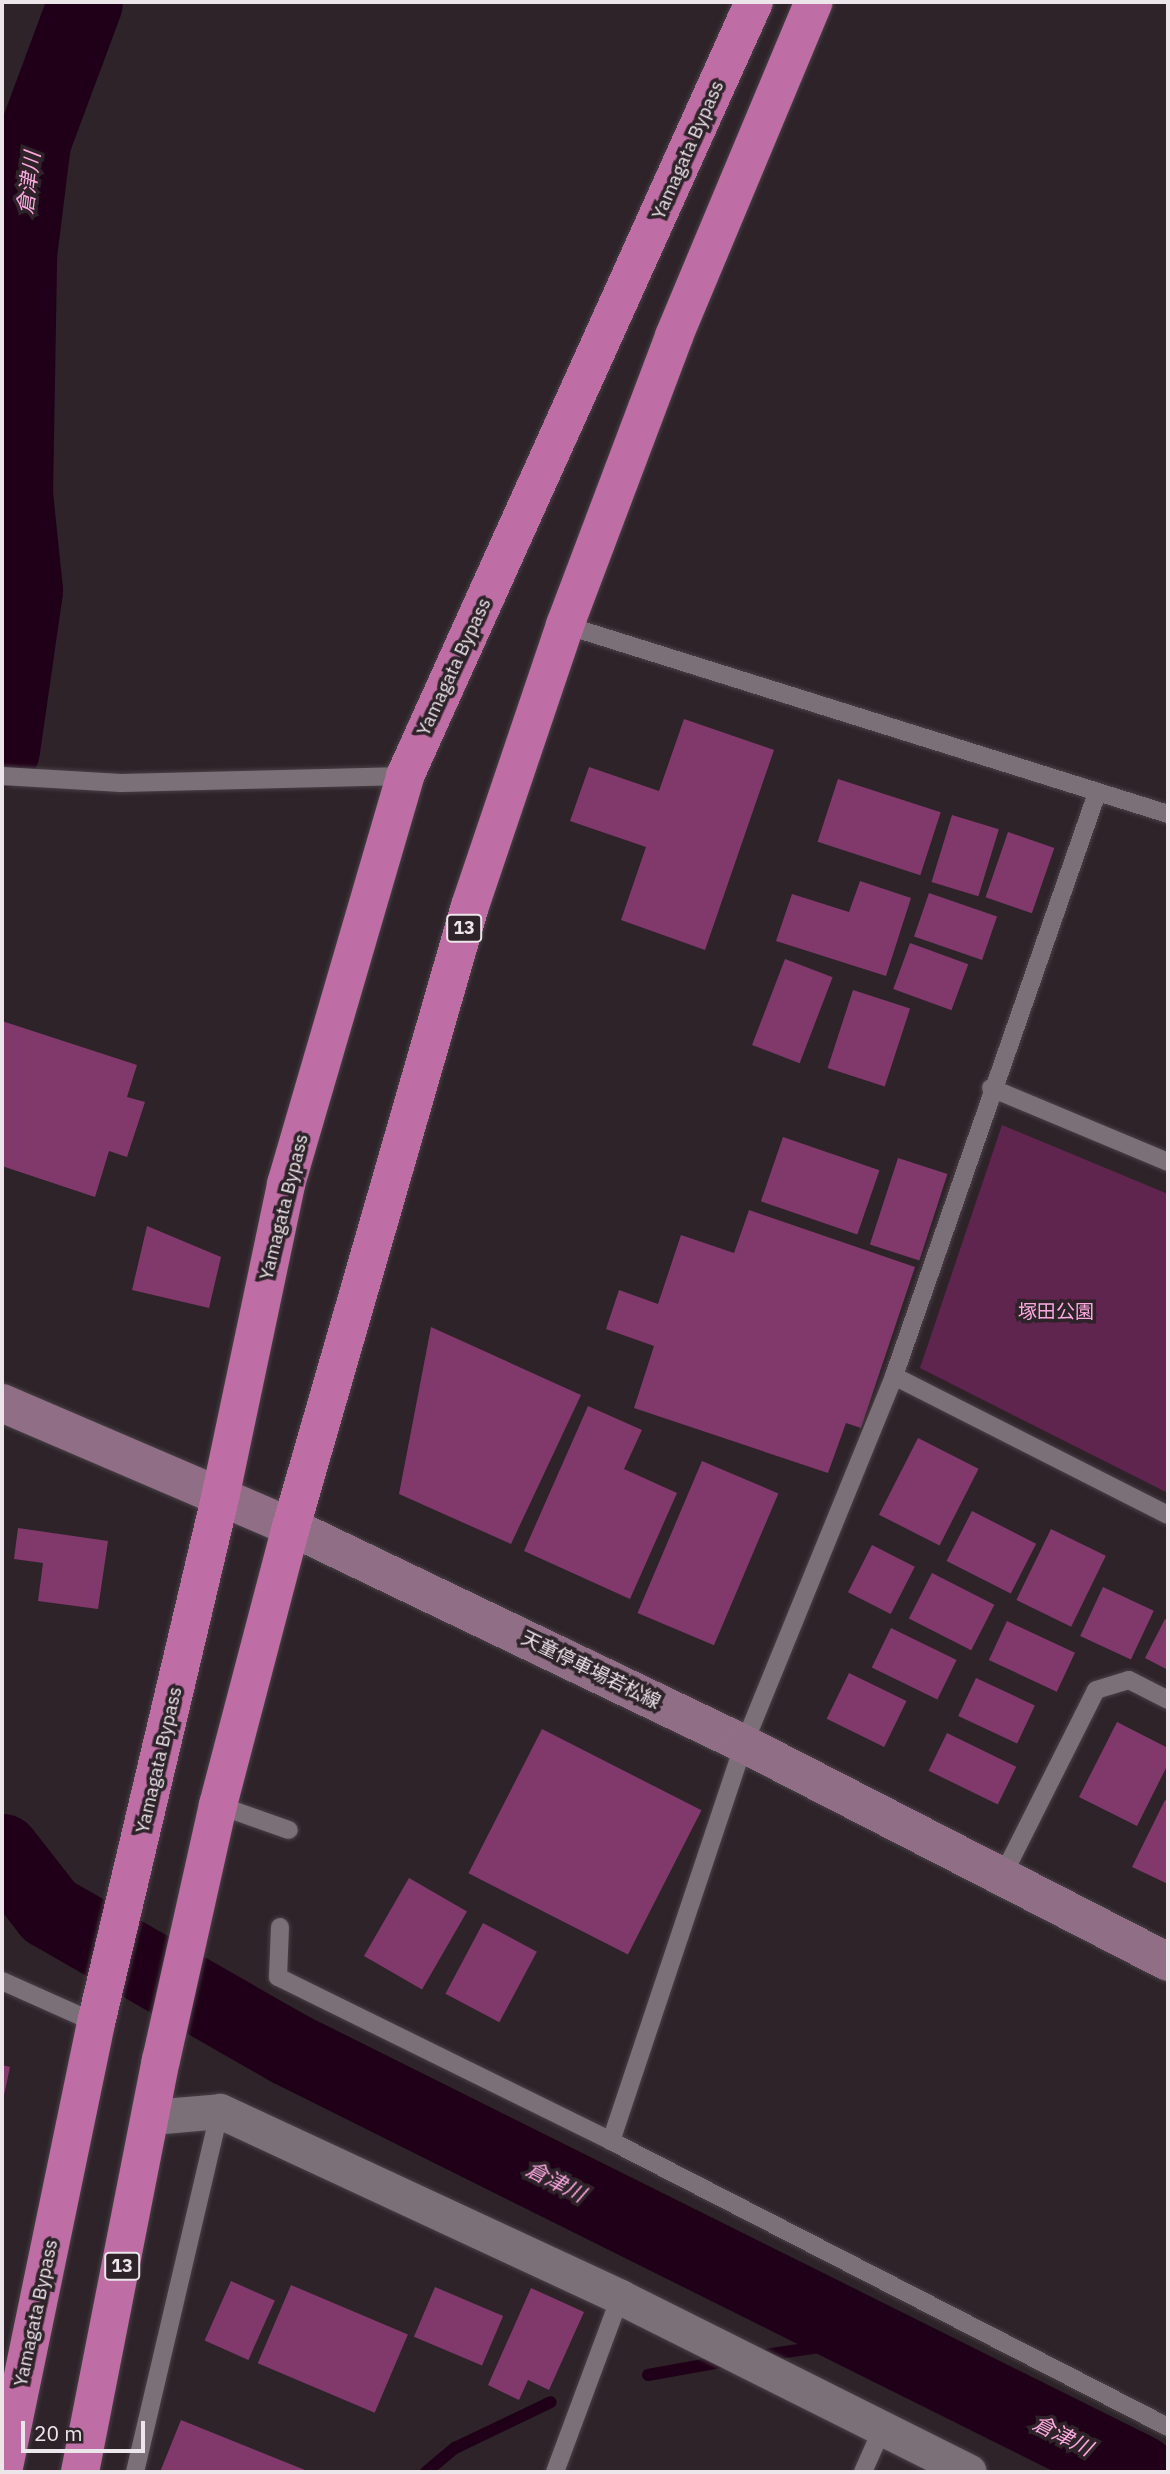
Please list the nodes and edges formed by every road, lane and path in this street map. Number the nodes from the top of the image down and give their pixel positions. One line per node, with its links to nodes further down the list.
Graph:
1 (754, 2): 5 (highway, Yamagata Bypass)
2 (814, 2): 3 (highway, 13)
3 (565, 625): 6 (lane); 14 (highway, 13)
4 (2, 776): 5 (lane)
5 (405, 776): 12 (highway, Yamagata Bypass)
6 (1097, 793): 7 (lane); 8 (lane)
7 (1168, 814)
8 (991, 1088): 9 (lane); 10 (lane)
9 (1168, 1162)
10 (894, 1376): 13 (lane); 16 (lane)
11 (2, 1402): 12 (main road, 天童停車場若松線)
12 (220, 1498): 14 (main road, 天童停車場若松線); 23 (highway, Yamagata Bypass)
13 (1168, 1515)
14 (290, 1527): 16 (main road, 天童停車場若松線); 17 (highway, 13)
15 (1168, 1700): 19 (lane)
16 (744, 1744): 19 (main road, 天童停車場若松線); 26 (lane)
17 (218, 1805): 18 (lane); 25 (highway, 13)
18 (289, 1830)
19 (1002, 1877): 21 (main road, 天童停車場若松線)
20 (280, 1927): 26 (lane)
21 (1168, 1962)
22 (2, 1981): 23 (lane)
23 (96, 2023): 30 (highway, Yamagata Bypass)
24 (220, 2111): 25 (street); 27 (street); 32 (lane)
25 (152, 2117): 31 (highway, 13)
26 (611, 2141): 28 (lane)
27 (620, 2297): 29 (street); 33 (lane)
28 (1168, 2427)
29 (882, 2429): 34 (lane); 35 (street)
30 (3, 2472)
31 (80, 2472)
32 (135, 2472)
33 (555, 2472)
34 (863, 2472)
35 (969, 2472)

